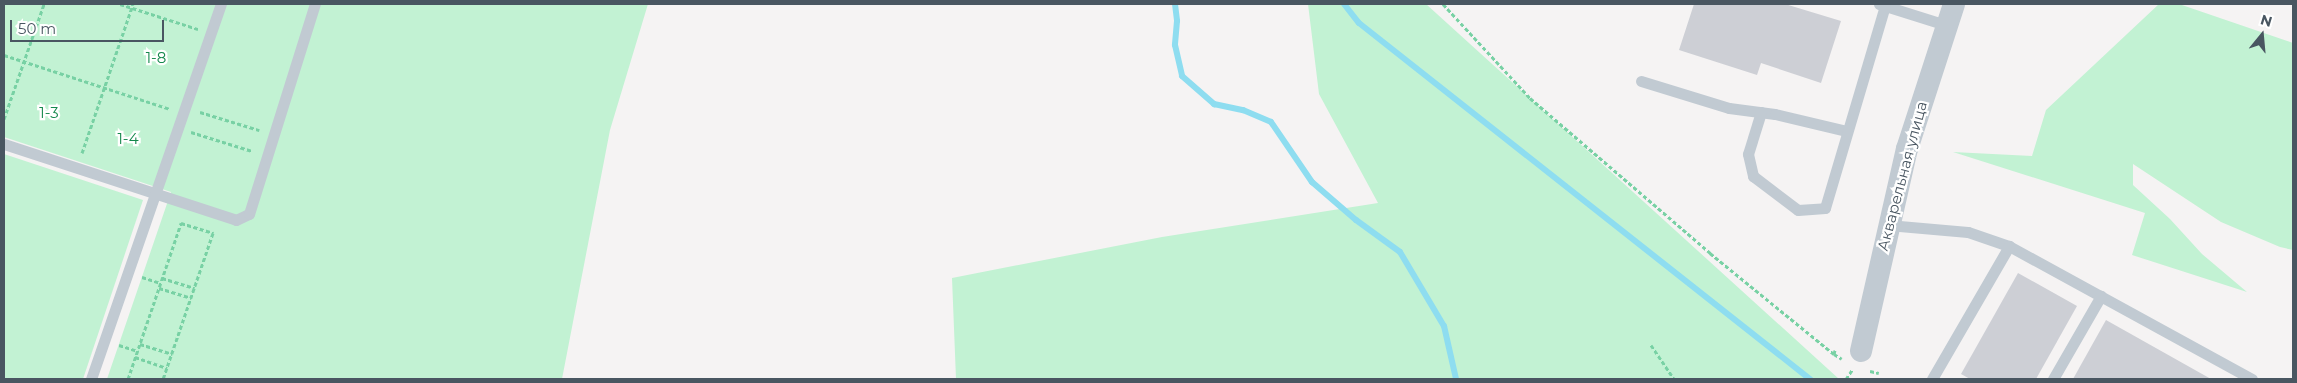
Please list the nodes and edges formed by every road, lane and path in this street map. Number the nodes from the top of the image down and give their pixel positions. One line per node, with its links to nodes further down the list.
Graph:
1 (44, 4): 12 (path)
2 (120, 4): 8 (path)
3 (221, 4): 10 (lane)
4 (315, 4): 20 (lane)
5 (1443, 4): 36 (path)
6 (1954, 4): 9 (street, Акварельная улица)
7 (1882, 5): 9 (lane); 19 (lane)
8 (132, 6): 10 (path); 14 (path)
9 (1946, 25): 25 (street, Акварельная улица)
10 (211, 33): 15 (lane)
11 (4, 55): 12 (path)
12 (24, 61): 14 (path); 17 (path)
13 (1640, 81): 16 (lane)
14 (104, 88): 15 (path); 23 (path)
15 (184, 110): 18 (lane); 20 (path)
16 (1761, 112): 19 (lane); 19 (lane)
17 (4, 119)
18 (178, 128): 22 (path); 24 (lane)
19 (1847, 131)
20 (274, 135): 22 (lane)
21 (4, 144): 23 (lane)
22 (267, 156): 24 (lane)
23 (76, 168): 24 (lane)
24 (155, 194): 39 (lane)
25 (1888, 225): 26 (lane); 34 (street, Акварельная улица)
26 (2009, 246): 30 (lane); 43 (lane)
27 (162, 278): 28 (path); 29 (path); 29 (path)
28 (159, 288): 31 (path); 32 (path)
29 (194, 288): 31 (path)
30 (2101, 296): 44 (lane); 45 (lane)
31 (191, 298): 35 (path)
32 (140, 344): 35 (path); 37 (path)
33 (1651, 345): 42 (path)
34 (1861, 351)
35 (172, 354): 38 (path)
36 (1834, 354)
37 (135, 358): 38 (path); 40 (path)
38 (167, 368): 41 (path)
39 (91, 379)
40 (128, 379)
41 (163, 379)
42 (1674, 379)
43 (1932, 379)
44 (2053, 379)
45 (2252, 379)

